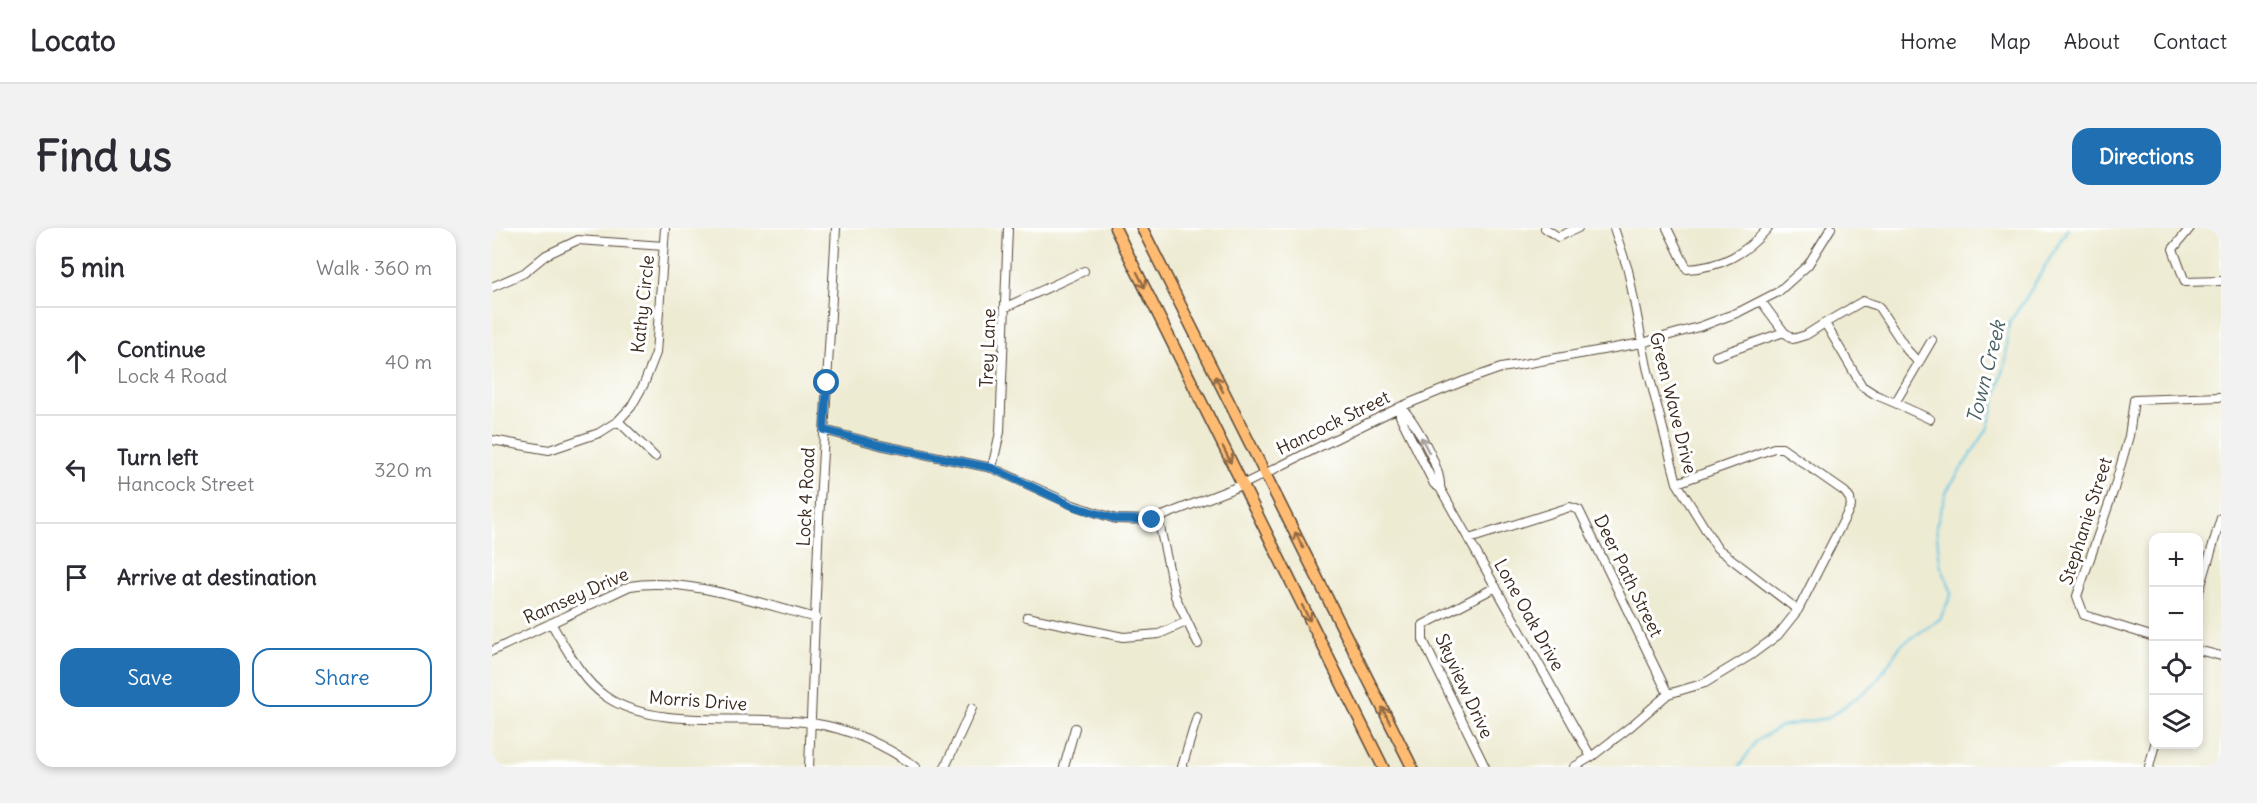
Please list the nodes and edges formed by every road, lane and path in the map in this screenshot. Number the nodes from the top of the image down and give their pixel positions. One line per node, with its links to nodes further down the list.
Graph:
1 (665, 228): 13 (street, Kathy Circle)
2 (836, 228): 30 (street, Lock 4 Road)
3 (1008, 228): 18 (street, Trey Lane)
4 (1115, 228): 36 (highway, one-way to 36)
5 (1142, 228): 34 (highway, one-way to 5)
6 (1545, 228): 7 (street)
7 (1578, 228)
8 (1614, 228): 22 (street, Green Wave Drive)
9 (1667, 228): 10 (street)
10 (1768, 228)
11 (1832, 228): 17 (street, Hancock Street)
12 (2190, 228): 15 (street)
13 (664, 246): 16 (street); 29 (street, Kathy Circle)
14 (1084, 271): 18 (street)
15 (2221, 281)
16 (492, 287)
17 (1761, 301): 20 (street); 22 (street, Hancock Street)
18 (1004, 308): 33 (street, Trey Lane)
19 (1825, 323): 20 (street); 24 (street); 26 (street)
20 (1784, 332): 23 (street)
21 (1932, 340): 24 (street)
22 (1642, 343): 27 (street, Hancock Street); 35 (street, Green Wave Drive)
23 (1716, 356)
24 (1919, 363): 26 (street)
25 (2221, 397): 47 (street, Stephanie Street)
26 (1895, 403): 28 (street)
27 (1401, 407): 34 (street, Hancock Street); 39 (street, Lone Oak Drive)
28 (1930, 419)
29 (618, 421): 31 (street, Kathy Circle); 32 (street)
30 (824, 430): 33 (street, Hancock Street); 44 (street, Lock 4 Road)
31 (492, 440)
32 (655, 457)
33 (992, 468): 37 (street, Hancock Street)
34 (1265, 473): 36 (street, Hancock Street); 65 (highway, one-way to 34)
35 (1677, 483): 42 (street, Green Wave Drive); 42 (street)
36 (1242, 485): 37 (street, Hancock Street); 64 (highway, one-way to 64)
37 (1158, 518): 45 (street)
38 (2221, 518): 41 (street)
39 (1469, 540): 40 (street, Lone Oak Drive); 52 (street, Deer Path Street)
40 (1496, 587): 58 (street, Lone Oak Drive); 66 (street, Skyview Drive)
41 (2201, 587)
42 (1798, 610): 52 (street)
43 (1027, 617): 45 (street)
44 (816, 618): 46 (street, Ramsey Drive); 55 (street, Lock 4 Road)
45 (1186, 622): 48 (street)
46 (551, 623): 49 (street, Ramsey Drive); 55 (street, Morris Drive)
47 (2149, 635)
48 (1197, 644)
49 (492, 651)
50 (2203, 651): 51 (street)
51 (2221, 656)
52 (1668, 694): 58 (street)
53 (972, 708): 61 (street)
54 (1197, 717): 63 (street)
55 (812, 722): 59 (street, Lock 4 Road); 60 (street, Morris Drive)
56 (1075, 728): 62 (street)
57 (2154, 749): 68 (street)
58 (1591, 758): 67 (street)
59 (809, 767)
60 (916, 767)
61 (945, 767)
62 (1064, 767)
63 (1182, 767)
64 (1383, 767)
65 (1412, 767)
66 (1485, 767)
67 (1574, 767)
68 (2149, 767)

